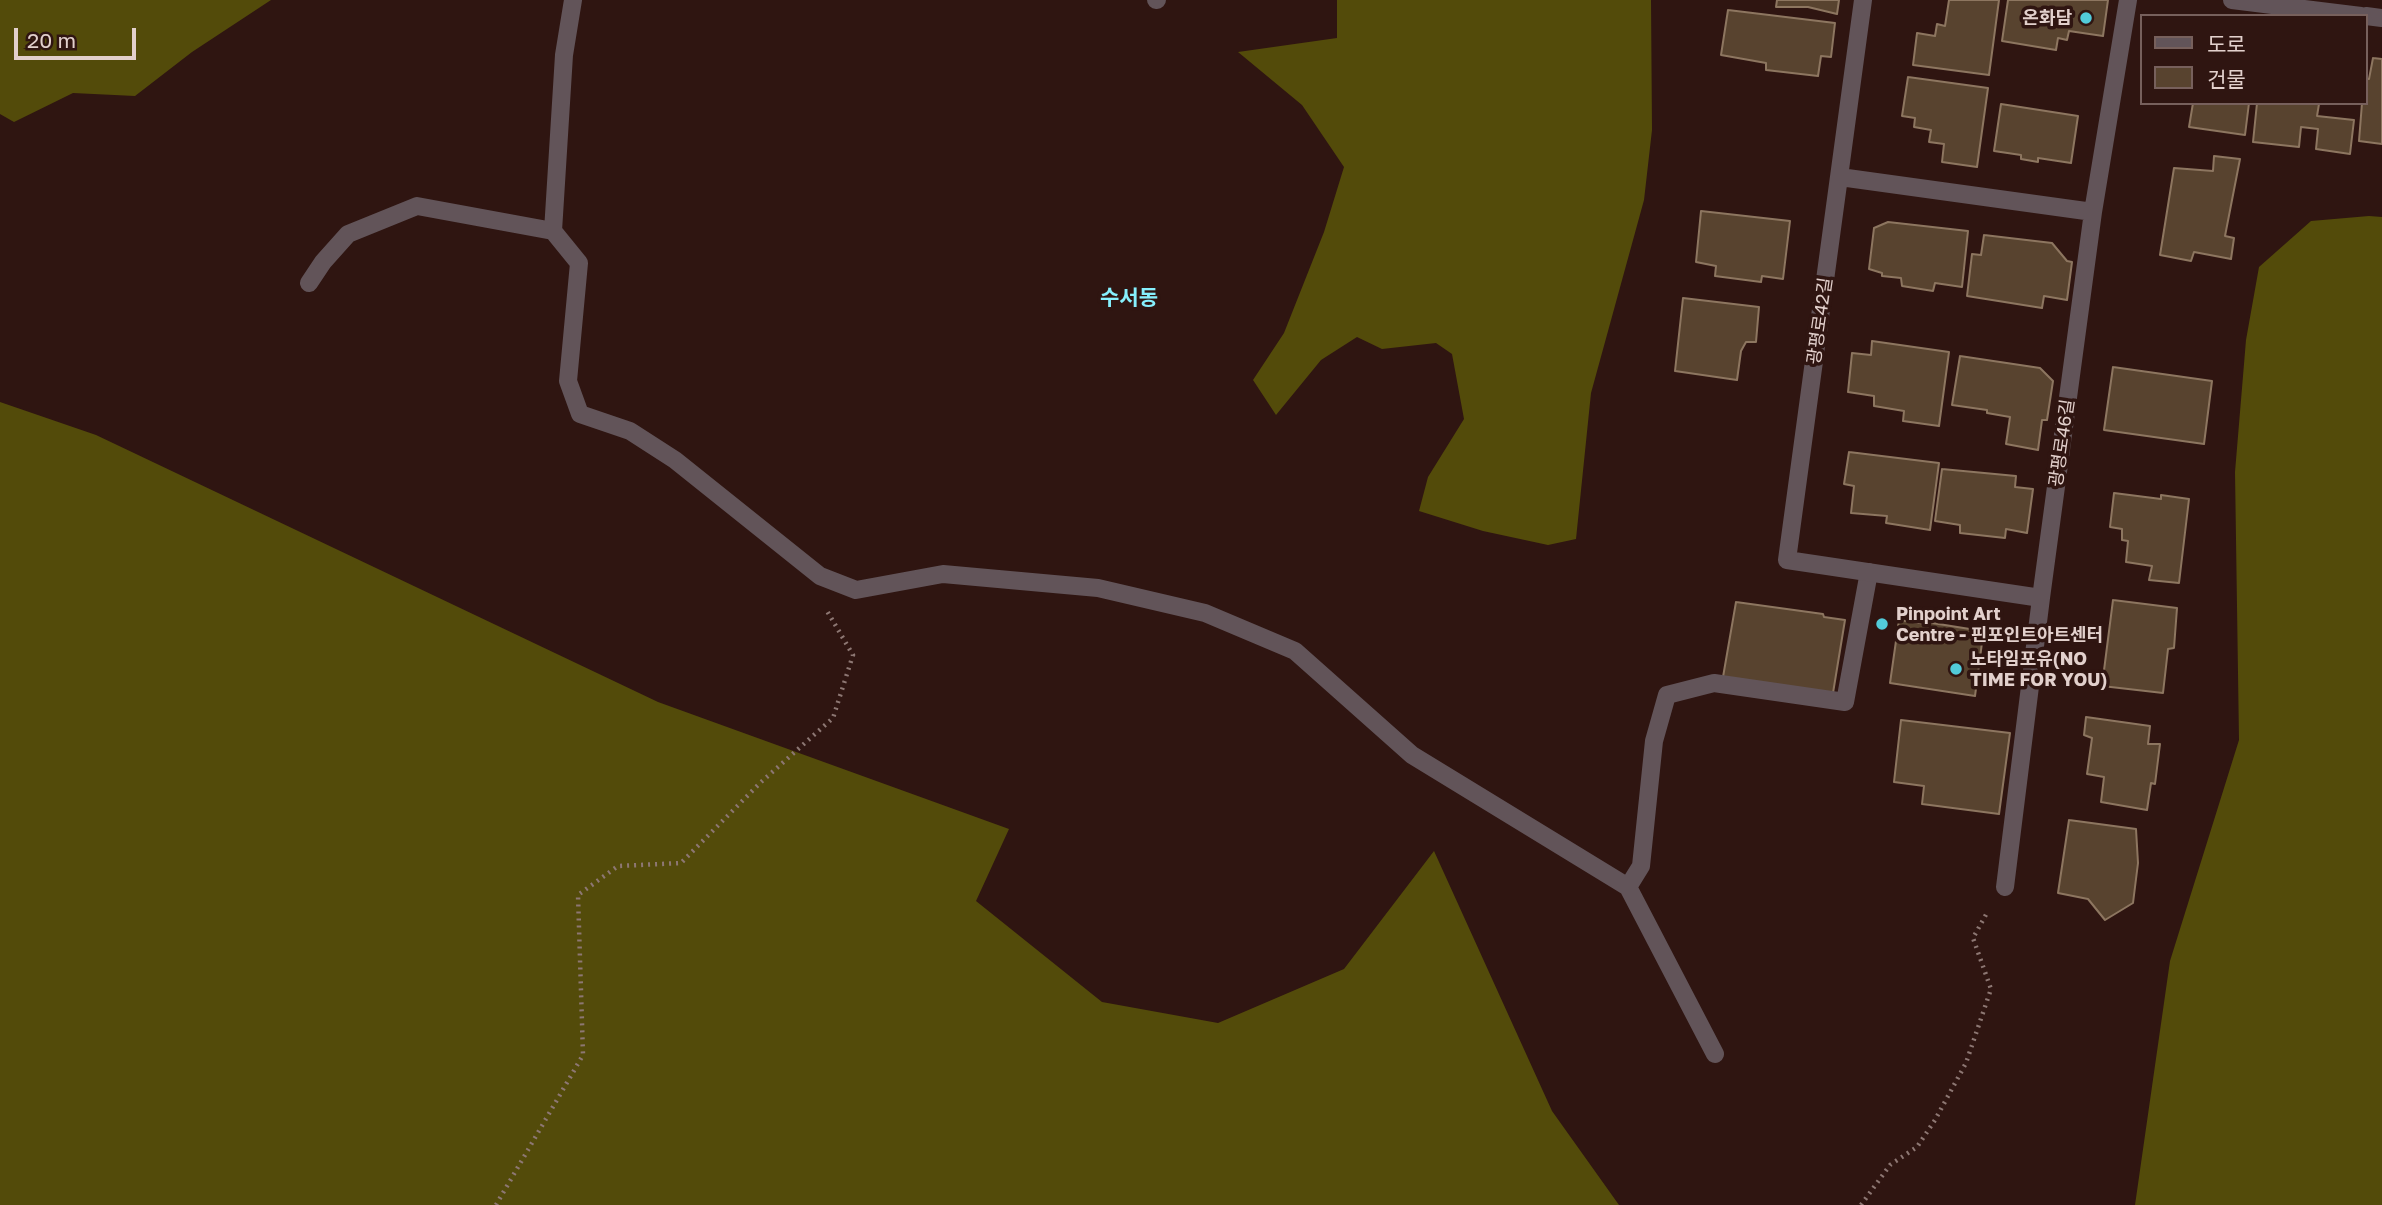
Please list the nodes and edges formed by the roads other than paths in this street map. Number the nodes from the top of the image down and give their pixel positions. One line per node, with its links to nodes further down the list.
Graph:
1 (573, 0): 8 (street)
2 (1863, 0): 6 (street, 광평로42길)
3 (2128, 0): 7 (street, 광평로46길)
4 (2232, 0): 5 (street)
5 (2345, 14)
6 (1840, 177): 7 (street); 10 (street, 광평로42길)
7 (2093, 212): 11 (street, 광평로46길)
8 (553, 231): 9 (street); 12 (street)
9 (309, 283)
10 (1868, 572): 11 (street, 광평로42길); 12 (street)
11 (2041, 598): 13 (street, 광평로46길)
12 (1628, 887): 14 (street)
13 (2005, 887)
14 (1715, 1054)

